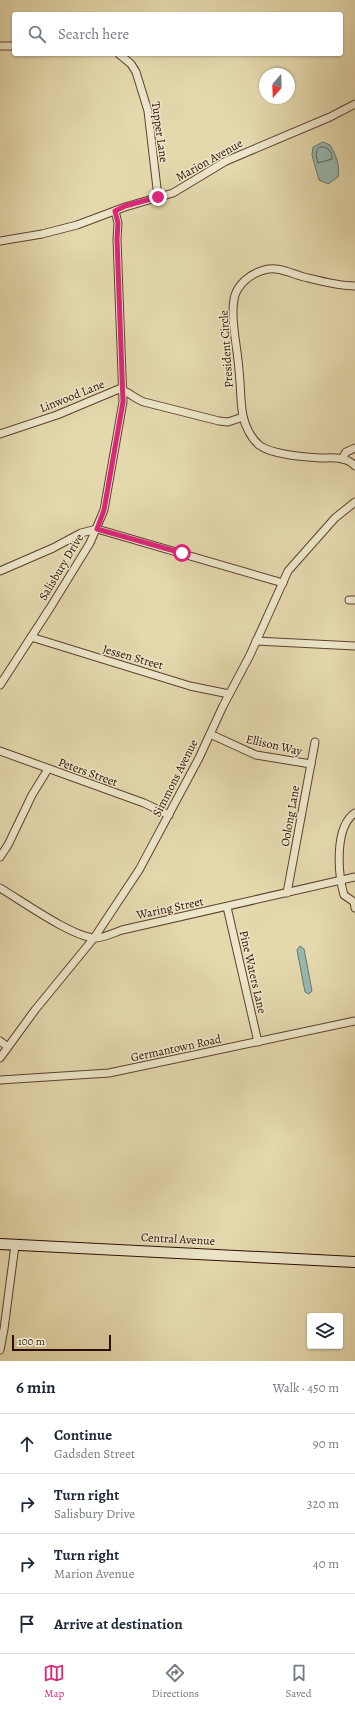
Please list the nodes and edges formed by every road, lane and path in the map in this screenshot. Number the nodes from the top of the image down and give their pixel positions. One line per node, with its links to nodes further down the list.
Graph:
1 (0, 46): 2 (street)
2 (12, 46)
3 (122, 56): 5 (street, Tupper Lane)
4 (355, 104): 5 (street, Marion Avenue)
5 (158, 197): 6 (street, Marion Avenue)
6 (115, 211): 7 (street, Marion Avenue); 9 (street, Salisbury Drive)
7 (0, 241)
8 (355, 286): 10 (street, President Circle)
9 (123, 390): 10 (street, Linwood Lane); 11 (street, Linwood Lane); 16 (street, Salisbury Drive)
10 (243, 417): 13 (street, President Circle)
11 (0, 434)
12 (355, 448): 13 (street)
13 (342, 459): 14 (street, President Circle)
14 (355, 466)
15 (355, 502): 18 (street, Simmons Avenue)
16 (97, 529): 17 (street); 18 (street); 19 (street, Salisbury Drive)
17 (0, 571)
18 (283, 583): 20 (street, Simmons Avenue)
19 (31, 637): 22 (street, Salisbury Drive); 23 (street, Jessen Street)
20 (256, 641): 21 (street); 23 (street, Simmons Avenue)
21 (355, 646)
22 (0, 685)
23 (229, 694): 24 (street, Simmons Avenue)
24 (210, 734): 27 (street, Ellison Way); 30 (street, Simmons Avenue)
25 (316, 742): 27 (street, Oolong Lane)
26 (0, 751): 28 (street, Peters Street)
27 (311, 764): 35 (street, Oolong Lane)
28 (48, 769): 30 (street, Peters Street); 31 (street)
29 (355, 813): 33 (street)
30 (169, 815): 38 (street, Simmons Avenue)
31 (0, 857)
32 (355, 877): 33 (street, Waring Street)
33 (340, 880): 35 (street, Waring Street); 37 (street)
34 (0, 888): 38 (street)
35 (287, 894): 36 (street, Waring Street)
36 (227, 907): 38 (street, Waring Street); 41 (street, Pine Waters Lane)
37 (355, 908)
38 (94, 938): 42 (street, Simmons Avenue)
39 (355, 1020): 41 (street, Germantown Road)
40 (0, 1041): 42 (street)
41 (258, 1042): 44 (street, Germantown Road)
42 (8, 1047): 43 (street, Simmons Avenue)
43 (0, 1058)
44 (0, 1080)
45 (0, 1244): 46 (street, Central Avenue)
46 (15, 1245): 47 (street, Central Avenue); 48 (street)
47 (355, 1262)
48 (0, 1350)

